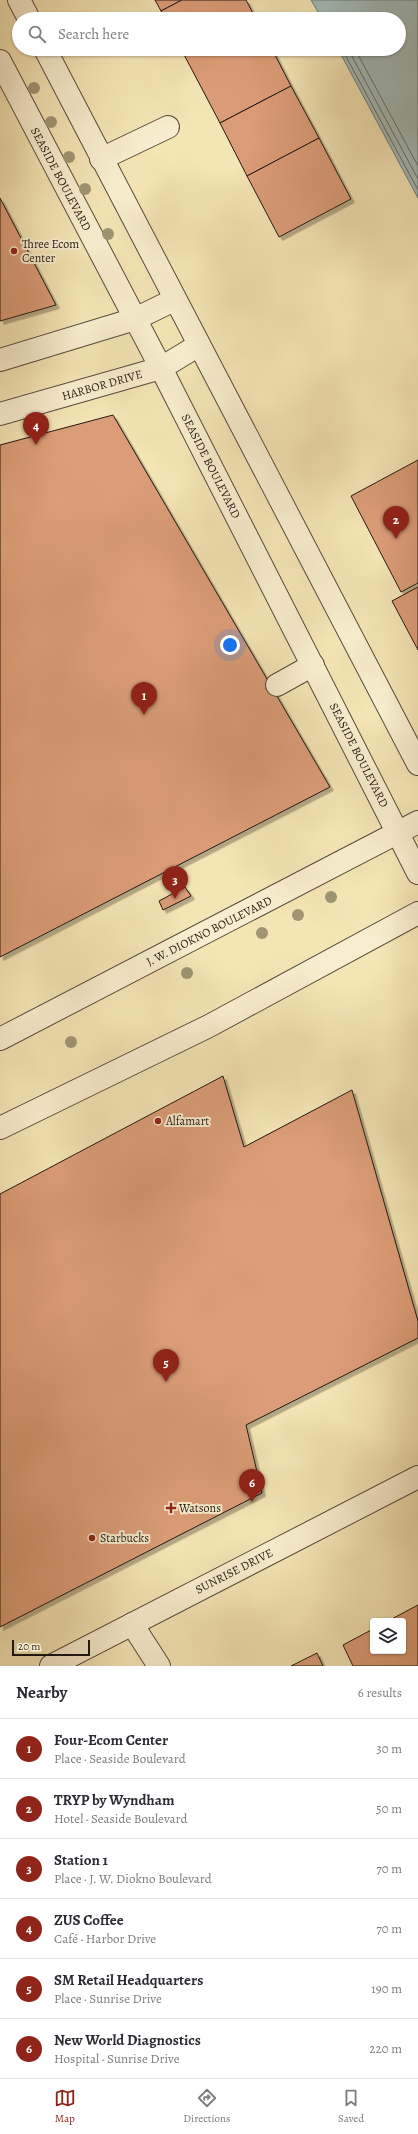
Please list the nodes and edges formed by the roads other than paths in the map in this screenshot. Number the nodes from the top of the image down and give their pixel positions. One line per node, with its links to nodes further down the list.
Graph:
1 (19, 0): 2 (street)
2 (25, 12)
3 (49, 56): 6 (street)
4 (0, 61): 8 (street, SEASIDE BOULEVARD)
5 (168, 127): 6 (street)
6 (101, 159): 7 (street)
7 (174, 300): 8 (street); 9 (street)
8 (135, 319): 10 (street); 11 (street, SEASIDE BOULEVARD)
9 (199, 346): 11 (street, HARBOR DRIVE); 15 (street)
10 (0, 360)
11 (161, 368): 12 (street, HARBOR DRIVE); 13 (street, SEASIDE BOULEVARD)
12 (0, 414)
13 (313, 665): 14 (street); 17 (street, SEASIDE BOULEVARD)
14 (277, 684)
15 (418, 764)
16 (418, 822): 17 (street, J. W. DIOKNO BOULEVARD)
17 (398, 833): 18 (street, SEASIDE BOULEVARD); 20 (street, J. W. DIOKNO BOULEVARD)
18 (418, 873)
19 (418, 913): 21 (street)
20 (0, 1039)
21 (0, 1128)
22 (418, 1477): 23 (street, SUNRISE DRIVE)
23 (132, 1624): 24 (street, SUNRISE DRIVE); 25 (street)
24 (51, 1666)
25 (159, 1666)

